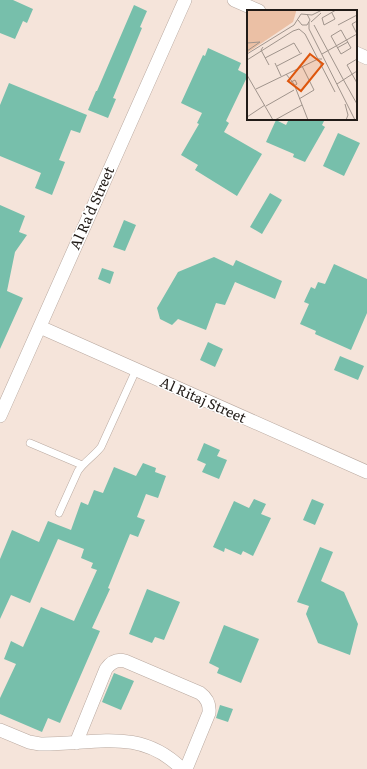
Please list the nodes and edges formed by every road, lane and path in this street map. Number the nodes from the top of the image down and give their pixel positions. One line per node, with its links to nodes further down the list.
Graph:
1 (184, 0): 6 (street, Al Ra'd Street)
2 (234, 0): 3 (street)
3 (257, 10)
4 (357, 53): 5 (street)
5 (367, 58)
6 (40, 327): 7 (street, Al Ritaj Street); 8 (street, Al Ra'd Street)
7 (136, 370): 10 (lane); 11 (street, Al Ritaj Street)
8 (0, 416)
9 (30, 443): 10 (lane)
10 (82, 465): 12 (lane)
11 (367, 472)
12 (59, 513)
13 (0, 730): 14 (street)
14 (76, 743): 15 (street); 16 (street)
15 (182, 769)
16 (186, 769)

